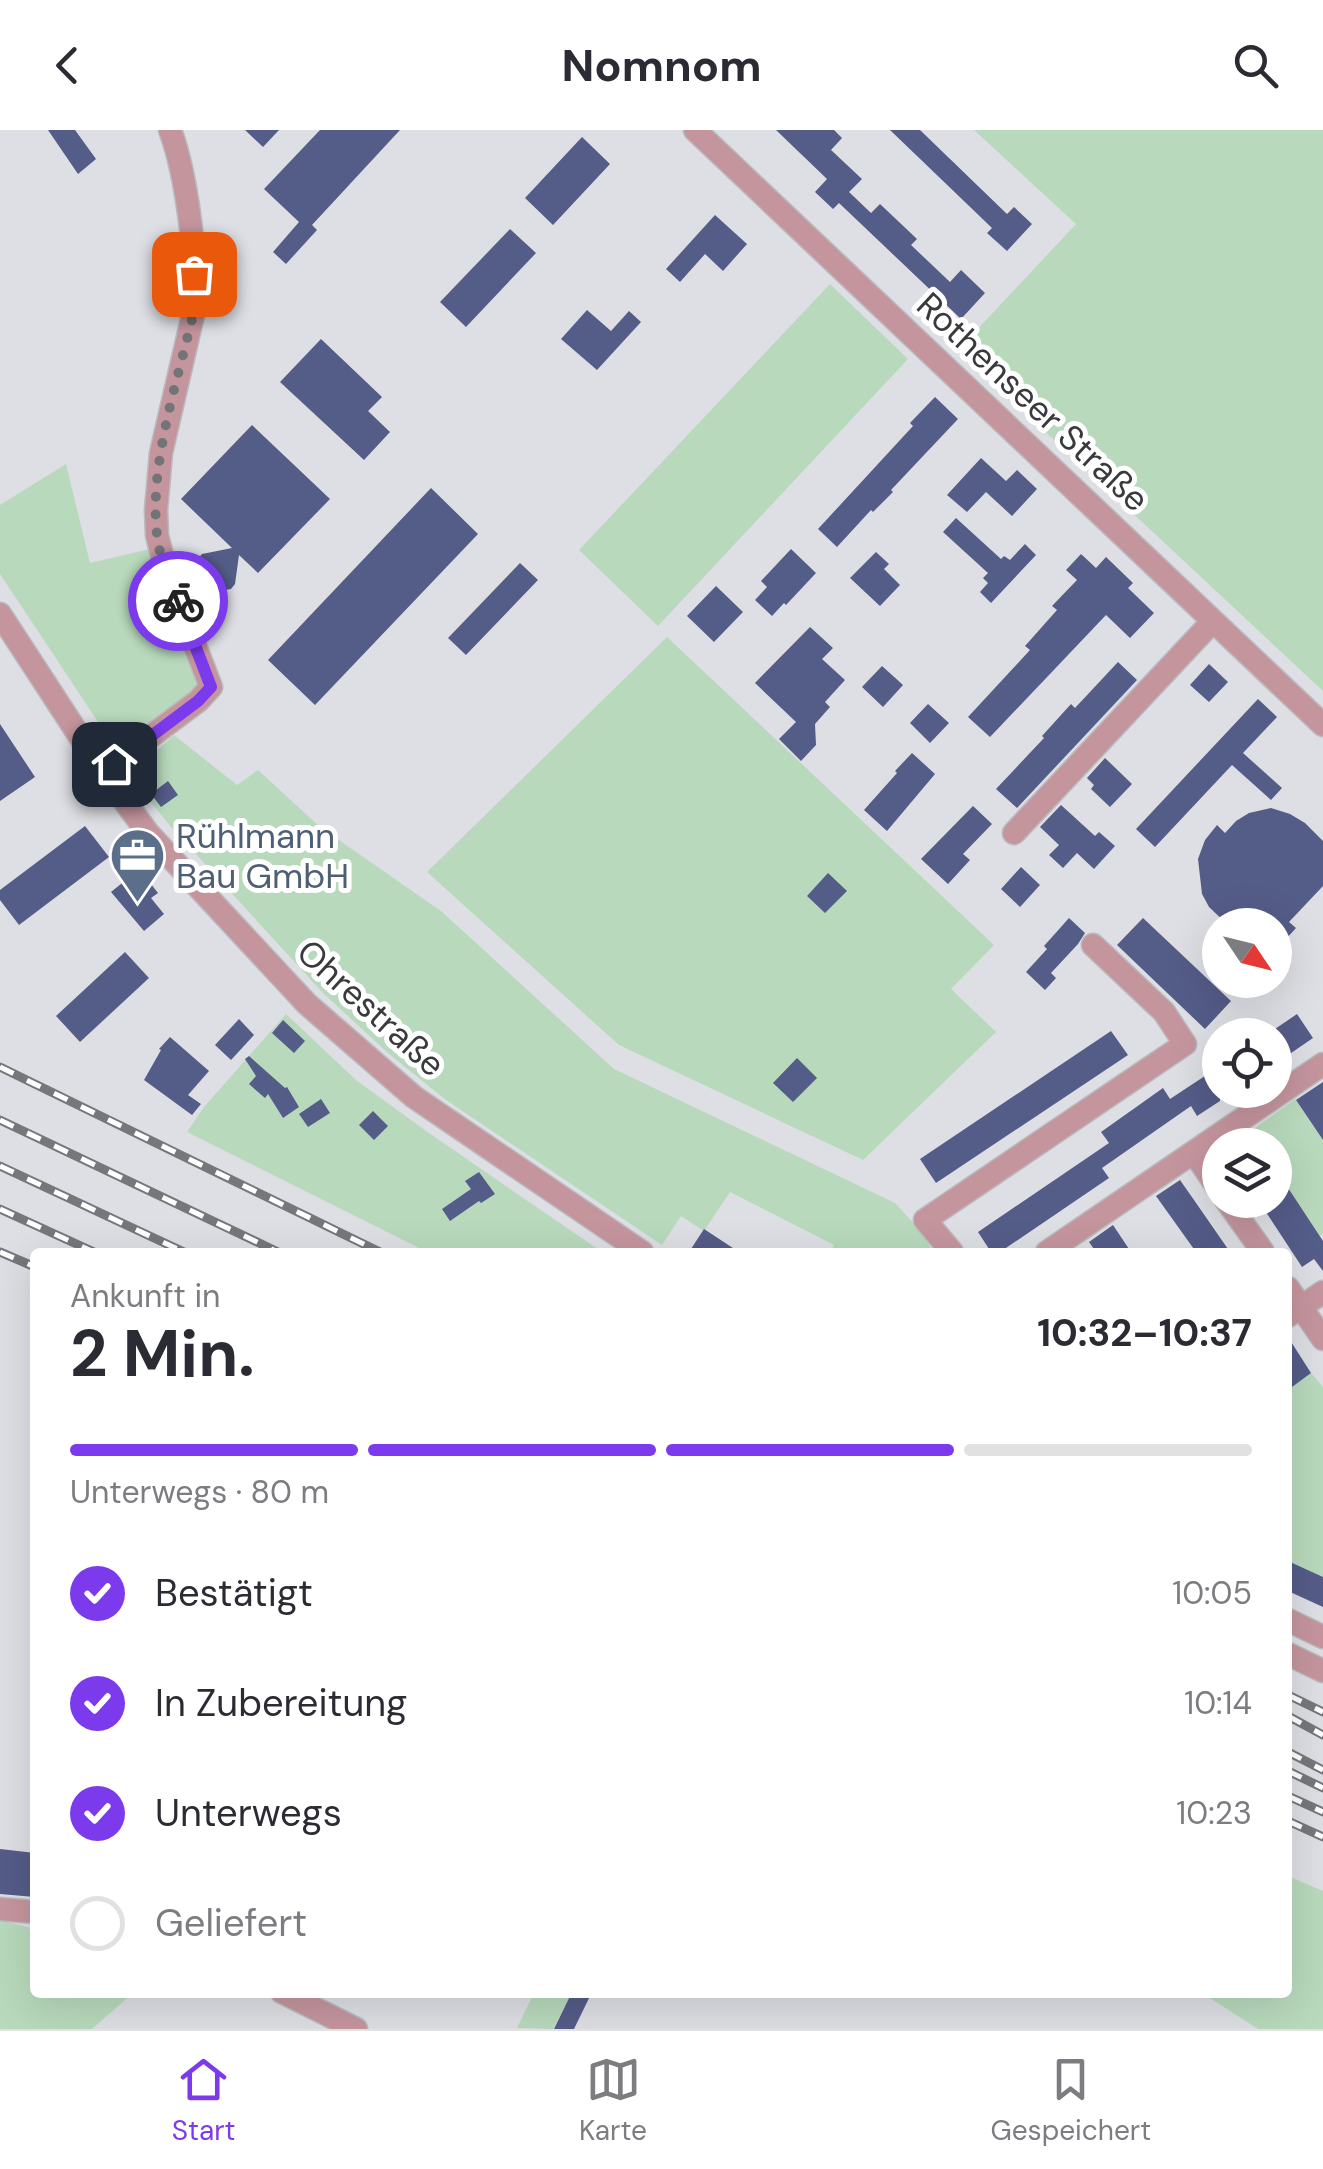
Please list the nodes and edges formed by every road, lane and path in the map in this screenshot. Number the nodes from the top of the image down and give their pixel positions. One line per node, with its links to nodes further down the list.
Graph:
1 (170, 130): 6 (street)
2 (695, 130): 4 (street, Rothenseer Straße)
3 (0, 614): 6 (street, Ohrestraße)
4 (1213, 620): 5 (street, Rothenseer Straße); 7 (street)
5 (1323, 725)
6 (102, 772): 13 (street, Ohrestraße)
7 (1014, 834)
8 (1093, 945): 14 (street)
9 (1323, 1064): 10 (street)
10 (1194, 1154): 11 (street); 15 (street)
11 (1202, 1165)
12 (1239, 1218): 16 (street)
13 (636, 1248)
14 (949, 1248)
15 (1053, 1248)
16 (1260, 1248)
17 (1323, 1292): 18 (street)
18 (1292, 1304): 19 (street)
19 (1323, 1339)
20 (1292, 1622): 21 (street)
21 (1323, 1636)
22 (1292, 1656): 23 (street)
23 (1323, 1671)
24 (0, 1909): 25 (street)
25 (30, 1912)
26 (294, 1998): 27 (street)
27 (356, 2029)

